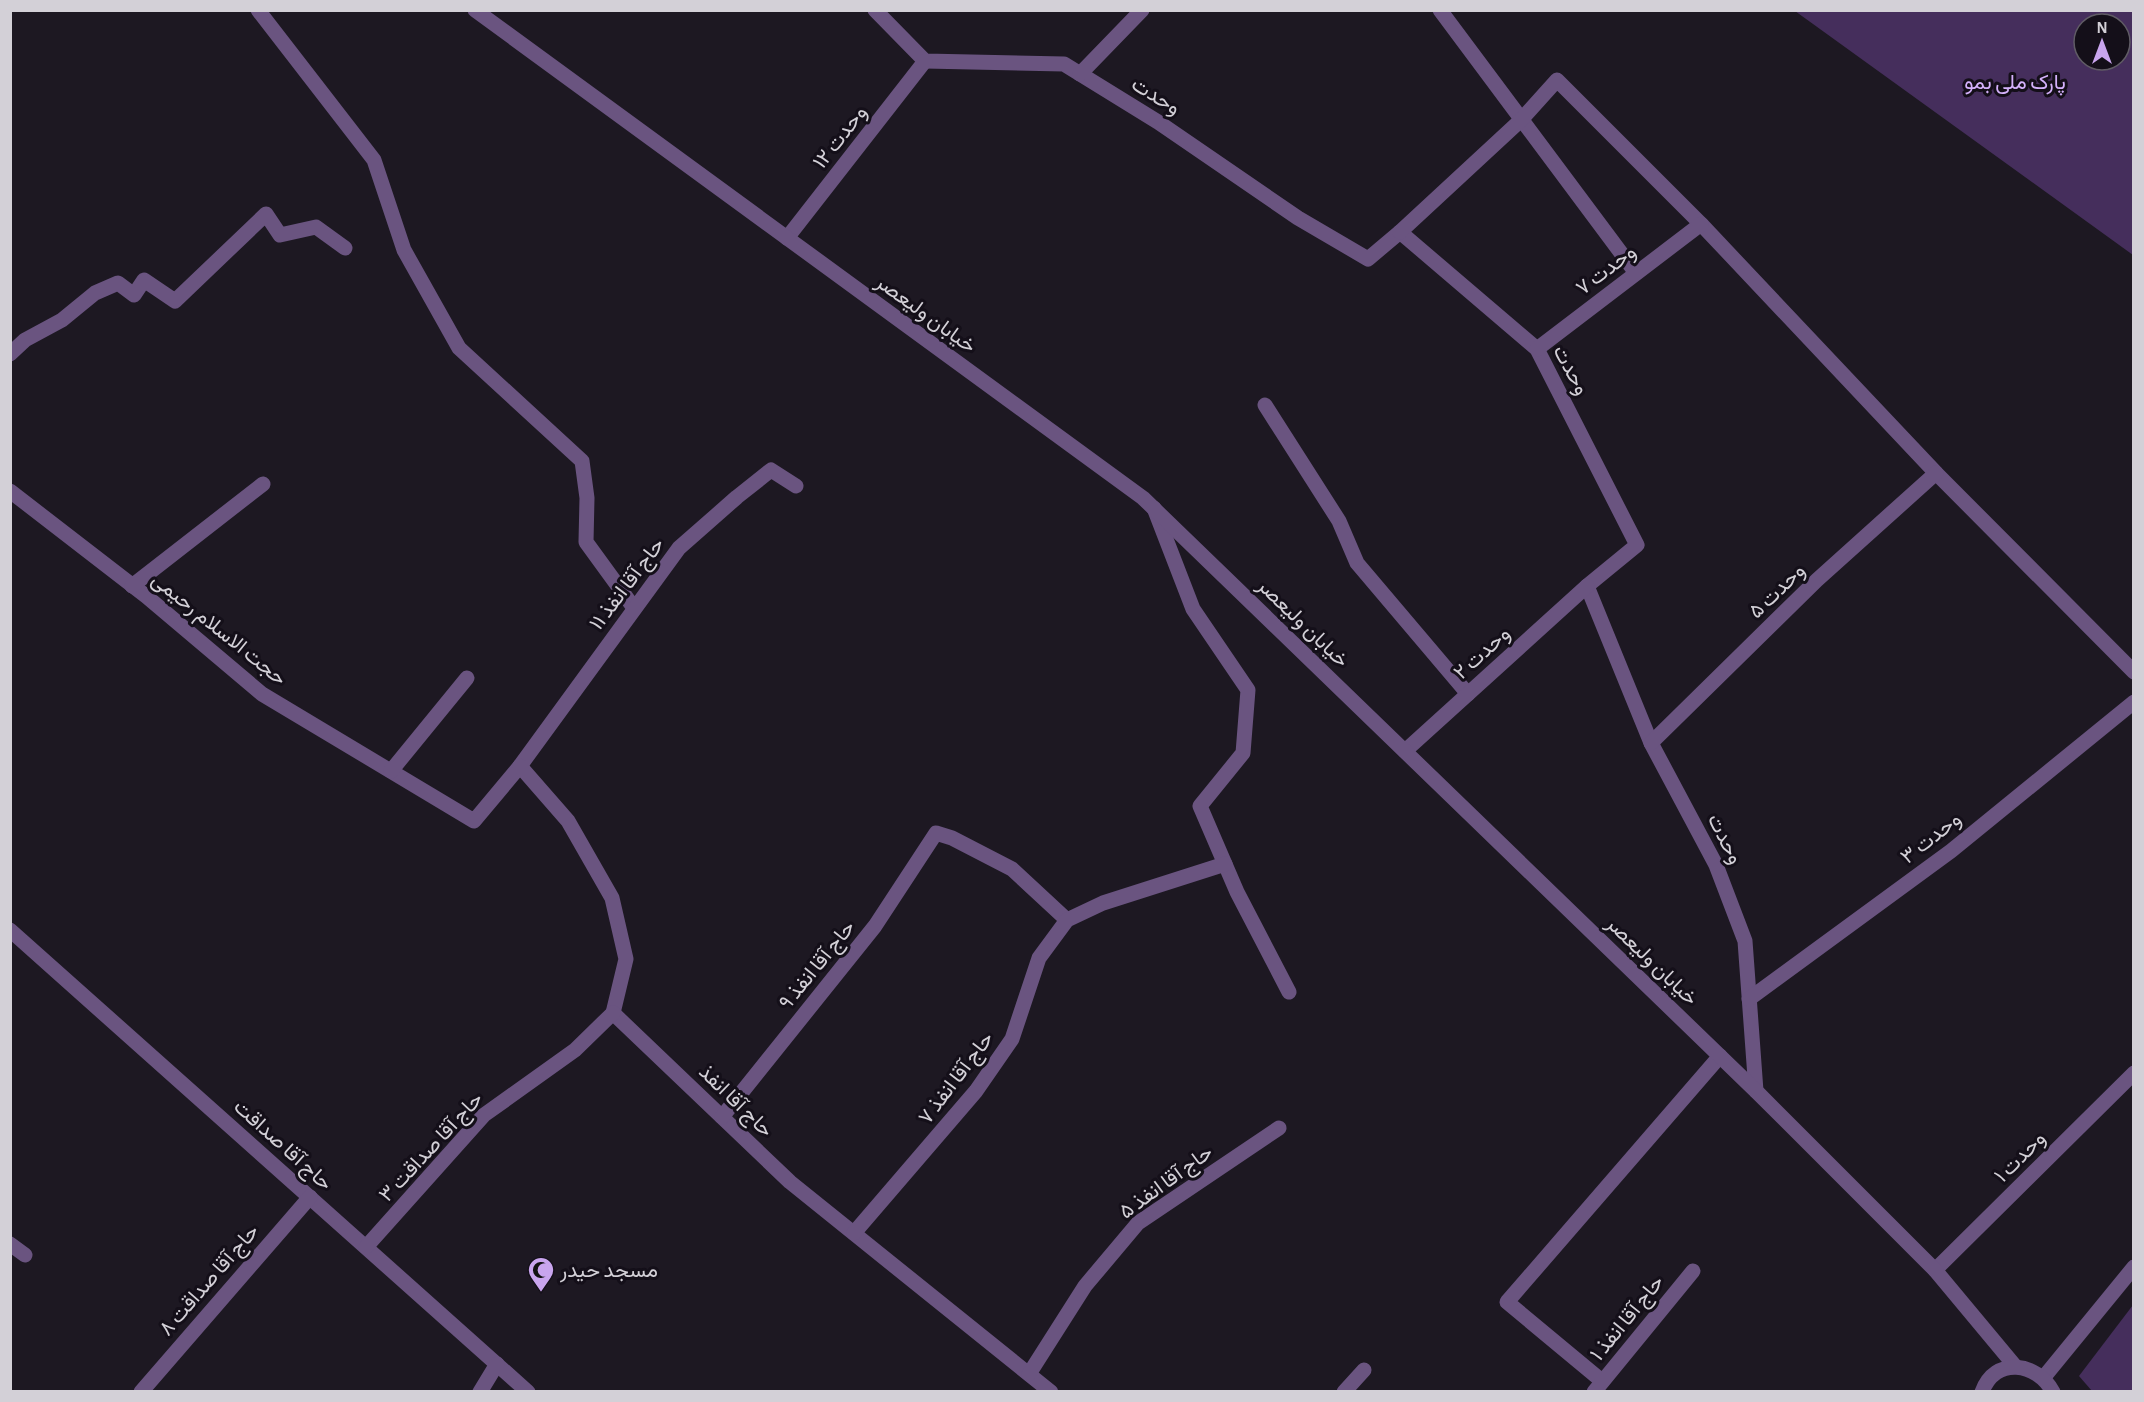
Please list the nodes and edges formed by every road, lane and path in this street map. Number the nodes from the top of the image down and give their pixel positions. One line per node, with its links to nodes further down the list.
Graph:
1 (258, 10): 24 (street)
2 (475, 10): 11 (street, خیابان ولیعصر)
3 (875, 10): 6 (street)
4 (1142, 10): 7 (street)
5 (1440, 10): 8 (street)
6 (925, 61): 7 (street, وحدت); 11 (street, وحدت ۱۲)
7 (1080, 74): 10 (street, وحدت)
8 (1521, 120): 9 (street); 10 (street); 13 (street)
9 (1701, 224): 13 (street, وحدت ۷); 17 (street)
10 (1400, 232): 14 (street, وحدت)
11 (787, 238): 21 (street, خیابان ولیعصر)
12 (345, 248): 15 (street)
13 (1636, 273): 14 (street, وحدت ۷)
14 (1537, 349): 23 (street, وحدت)
15 (10, 354)
16 (1265, 405): 27 (street)
17 (1936, 473): 25 (street); 29 (street, وحدت ۵)
18 (263, 484): 22 (street)
19 (796, 486): 24 (street, حاج آقا انفذ ۱۱)
20 (10, 491): 22 (street, حجت الاسلام رحیمی)
21 (1154, 508): 30 (street, خیابان ولیعصر); 34 (street)
22 (132, 586): 32 (street, حجت الاسلام رحیمی)
23 (1587, 586): 27 (street, وحدت ۲); 29 (street, وحدت)
24 (634, 608): 31 (street, حاج آقا انفذ ۱۱)
25 (2133, 672)
26 (466, 678): 32 (street)
27 (1468, 693): 30 (street, وحدت ۲)
28 (2133, 702): 38 (street, وحدت ۳)
29 (1651, 743): 38 (street, وحدت)
30 (1405, 751): 40 (street, خیابان ولیعصر)
31 (520, 766): 33 (street, حاج آقا انفذ ۱۱); 39 (street)
32 (391, 771): 33 (street, حجت الاسلام رحیمی)
33 (474, 820)
34 (1225, 864): 35 (street, حاج آقا انفذ ۷); 37 (street)
35 (1067, 920): 43 (street, حاج آقا انفذ ۹); 46 (street, حاج آقا انفذ ۷)
36 (10, 930): 45 (street, حاج آقا صداقت)
37 (1289, 992)
38 (1749, 999): 42 (street, وحدت)
39 (614, 1013): 43 (street, حاج آقا انفذ); 48 (street, حاج آقا صداقت ۳)
40 (1720, 1056): 42 (street, خیابان ولیعصر); 58 (street)
41 (2133, 1073): 51 (street, وحدت ۱)
42 (1756, 1091): 51 (street, خیابان ولیعصر)
43 (722, 1117): 46 (street, حاج آقا انفذ)
44 (1280, 1128): 56 (street, حاج آقا انفذ ۵)
45 (310, 1197): 48 (street, حاج آقا صداقت); 59 (street, حاج آقا صداقت ۸)
46 (854, 1233): 56 (street, حاج آقا انفذ)
47 (10, 1245): 49 (street)
48 (366, 1247): 53 (street, حاج آقا صداقت)
49 (25, 1255)
50 (2133, 1267): 57 (street)
51 (1935, 1270): 54 (street, خیابان ولیعصر)
52 (1693, 1271): 58 (street, حاج آقا انفذ ۱)
53 (497, 1364): 60 (street); 61 (street, حاج آقا صداقت)
54 (2015, 1366): 57 (street); 64 (street)
55 (1364, 1370): 63 (street)
56 (1029, 1374): 62 (street, حاج آقا انفذ)
57 (2044, 1377): 65 (street)
58 (1598, 1386)
59 (141, 1392)
60 (480, 1392)
61 (528, 1392)
62 (1051, 1392)
63 (1344, 1392)
64 (1982, 1392)
65 (2053, 1392)

